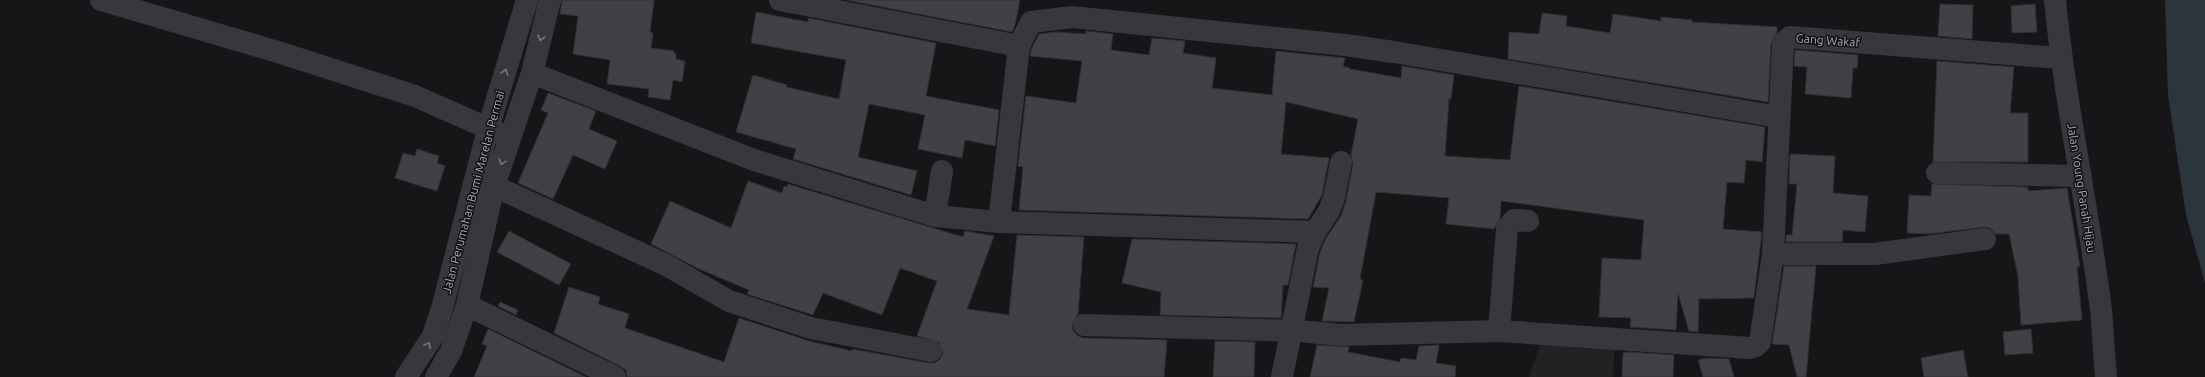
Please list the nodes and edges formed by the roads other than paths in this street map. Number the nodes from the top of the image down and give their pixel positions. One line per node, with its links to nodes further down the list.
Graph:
1 (101, 0): 12 (street)
2 (527, 0): 12 (street, Jalan Perumahan Bumi Marelan Permai, one-way to 2)
3 (550, 0): 10 (street, Jalan Perumahan Bumi Marelan Permai, one-way to 10)
4 (780, 0): 6 (street)
5 (2054, 0): 9 (street, Jalan Young Panah Hijau)
6 (845, 6): 8 (street)
7 (1073, 9): 8 (street); 11 (street)
8 (1019, 46): 21 (street)
9 (2060, 58): 11 (street, Gang Wakaf); 17 (street, Jalan Young Panah Hijau)
10 (532, 73): 13 (street, Jalan Perumahan Bumi Marelan Permai); 19 (street)
11 (1779, 117): 24 (street, Gang Wakaf)
12 (488, 129): 13 (street); 30 (street, Jalan Perumahan Bumi Marelan Permai, one-way to 12)
13 (510, 138): 18 (street, Jalan Perumahan Bumi Marelan Permai, one-way to 18)
14 (1341, 162): 22 (street)
15 (942, 171): 19 (street)
16 (1937, 174): 17 (street)
17 (2081, 176): 34 (street, Jalan Young Panah Hijau)
18 (494, 186): 25 (street, Jalan Perumahan Bumi Marelan Permai); 29 (street)
19 (935, 216): 21 (street)
20 (1528, 221): 28 (street)
21 (999, 222): 22 (street)
22 (1316, 232): 27 (street)
23 (1985, 240): 24 (street)
24 (1773, 254): 28 (street, Gang Wakaf)
25 (467, 305): 31 (street, Jalan Perumahan Bumi Marelan Permai); 32 (street)
26 (1084, 326): 27 (street)
27 (1295, 331): 28 (street); 33 (street)
28 (1499, 331)
29 (931, 350)
30 (406, 377)
31 (436, 377)
32 (614, 377)
33 (1282, 377)
34 (2106, 377)

